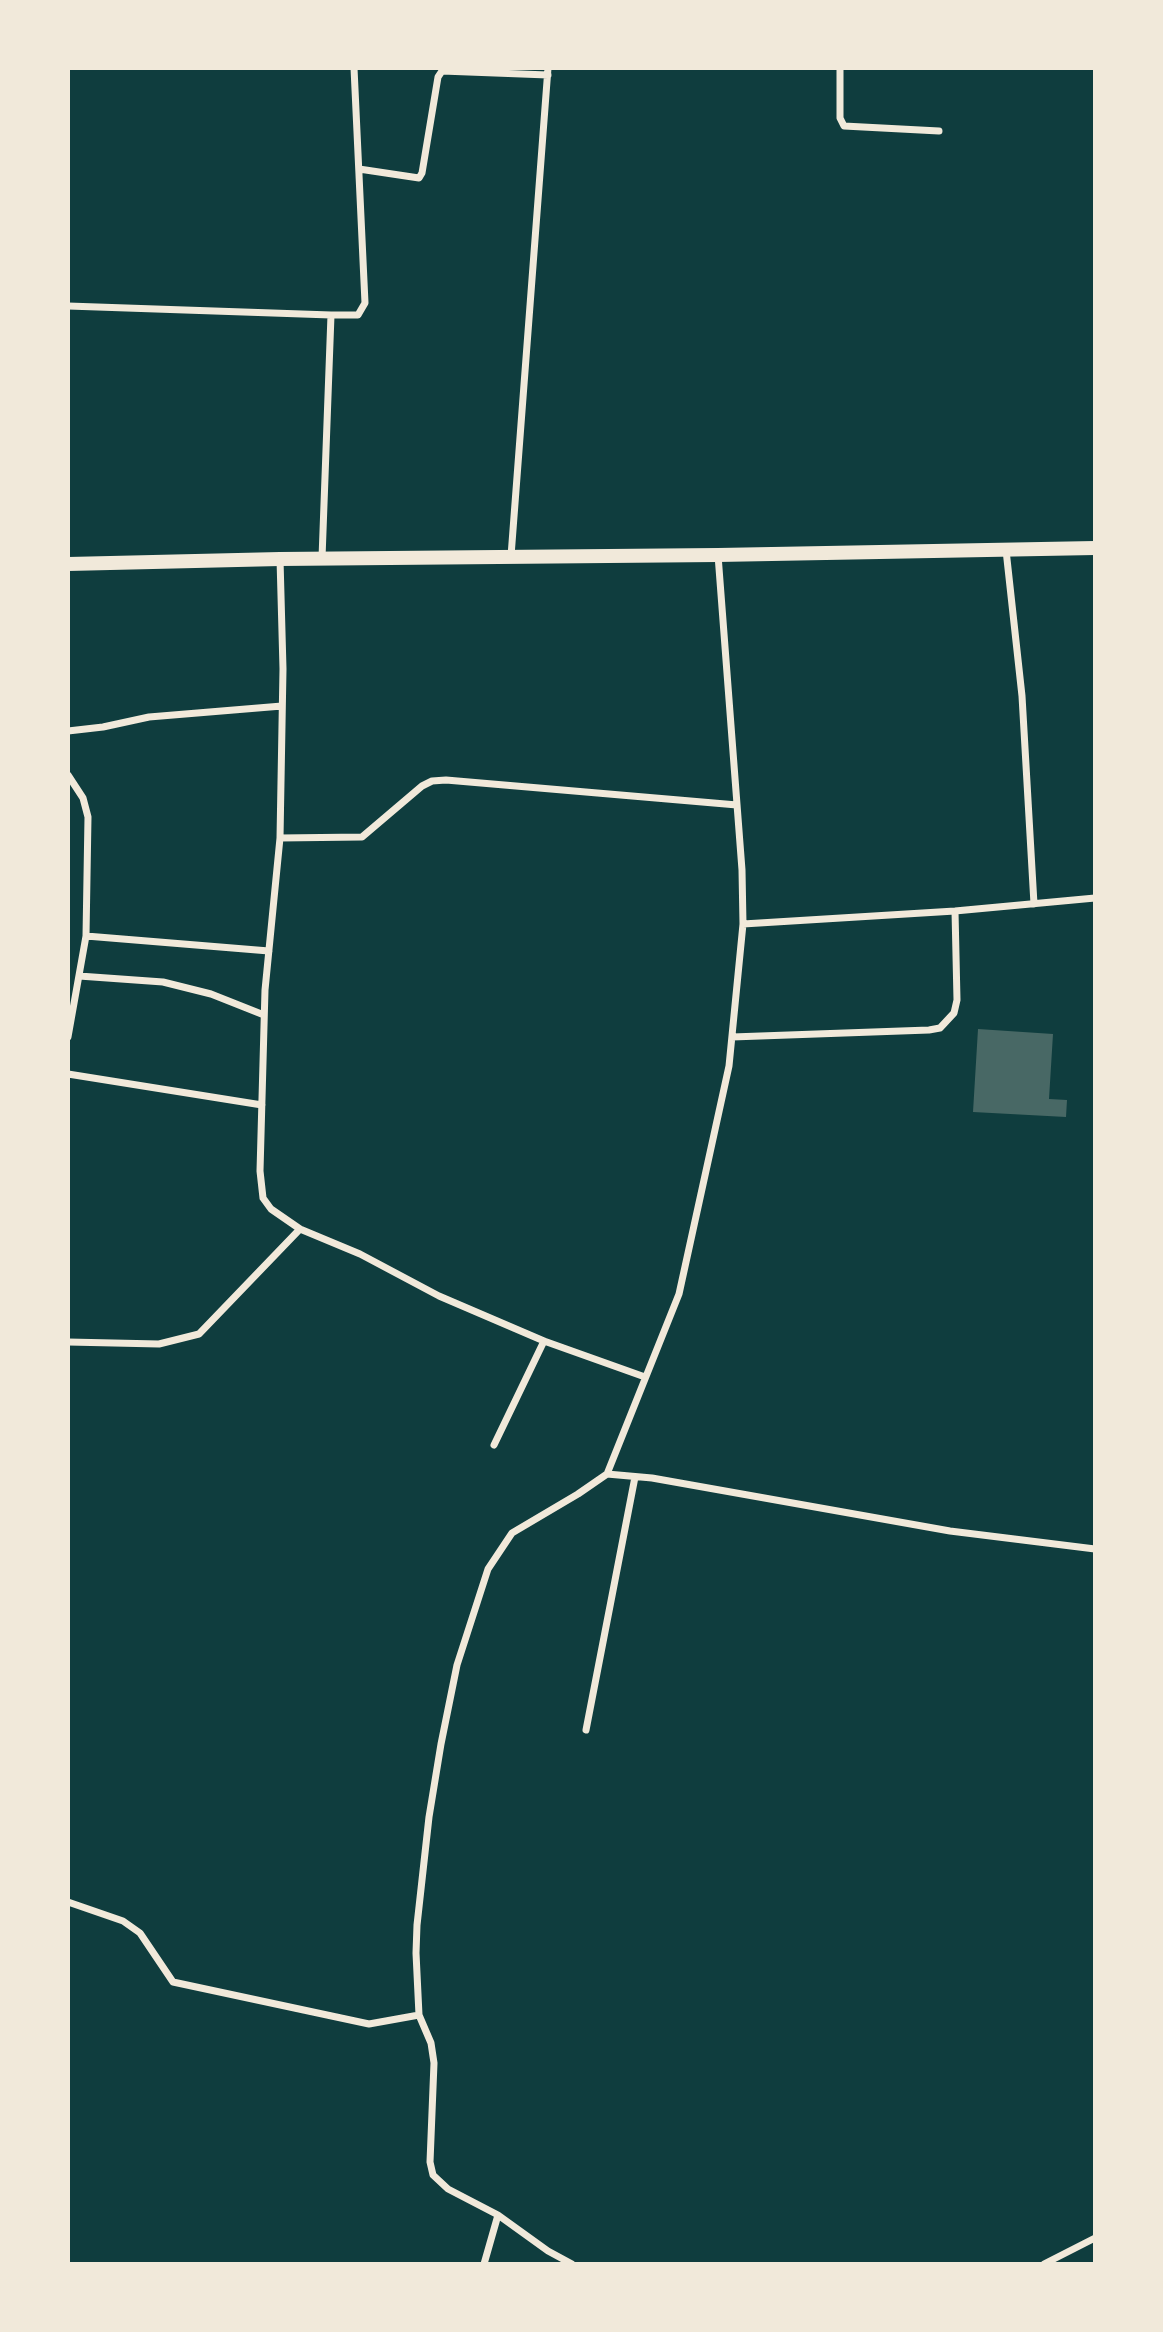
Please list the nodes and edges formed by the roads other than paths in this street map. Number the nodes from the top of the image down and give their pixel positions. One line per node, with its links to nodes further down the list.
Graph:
1 (354, 68): 5 (street)
2 (840, 68): 4 (street)
3 (548, 72): 5 (street); 11 (street)
4 (940, 131)
5 (359, 169): 7 (street)
6 (68, 306): 7 (street)
7 (331, 315): 12 (street)
8 (1095, 548): 9 (main road)
9 (1006, 550): 10 (main road); 21 (street)
10 (718, 555): 11 (main road); 18 (street)
11 (511, 556): 12 (main road)
12 (321, 558): 13 (main road)
13 (280, 559): 14 (main road); 15 (street)
14 (68, 564)
15 (282, 706): 16 (street); 19 (street)
16 (68, 731)
17 (68, 775): 24 (street)
18 (737, 804): 19 (street); 23 (street)
19 (280, 838): 25 (street)
20 (1095, 898): 21 (street)
21 (1034, 904): 22 (street)
22 (955, 911): 23 (street); 29 (street)
23 (743, 924): 29 (street)
24 (86, 936): 25 (street); 26 (street)
25 (268, 951): 27 (street)
26 (79, 976): 27 (street); 28 (street)
27 (264, 1014): 31 (street)
28 (68, 1037)
29 (732, 1037): 35 (street)
30 (68, 1074): 31 (street)
31 (262, 1105): 32 (street)
32 (300, 1229): 33 (street); 34 (street)
33 (544, 1341): 35 (street); 36 (street)
34 (68, 1342)
35 (645, 1377): 37 (street)
36 (494, 1445)
37 (607, 1474): 38 (street); 42 (street)
38 (635, 1477): 39 (street); 40 (street)
39 (1095, 1549)
40 (586, 1730)
41 (68, 1902): 42 (street)
42 (419, 2015): 43 (street)
43 (498, 2215): 46 (street); 47 (street)
44 (1095, 2238): 45 (street)
45 (1057, 2260): 48 (street)
46 (484, 2264)
47 (572, 2264)
48 (1044, 2264)

